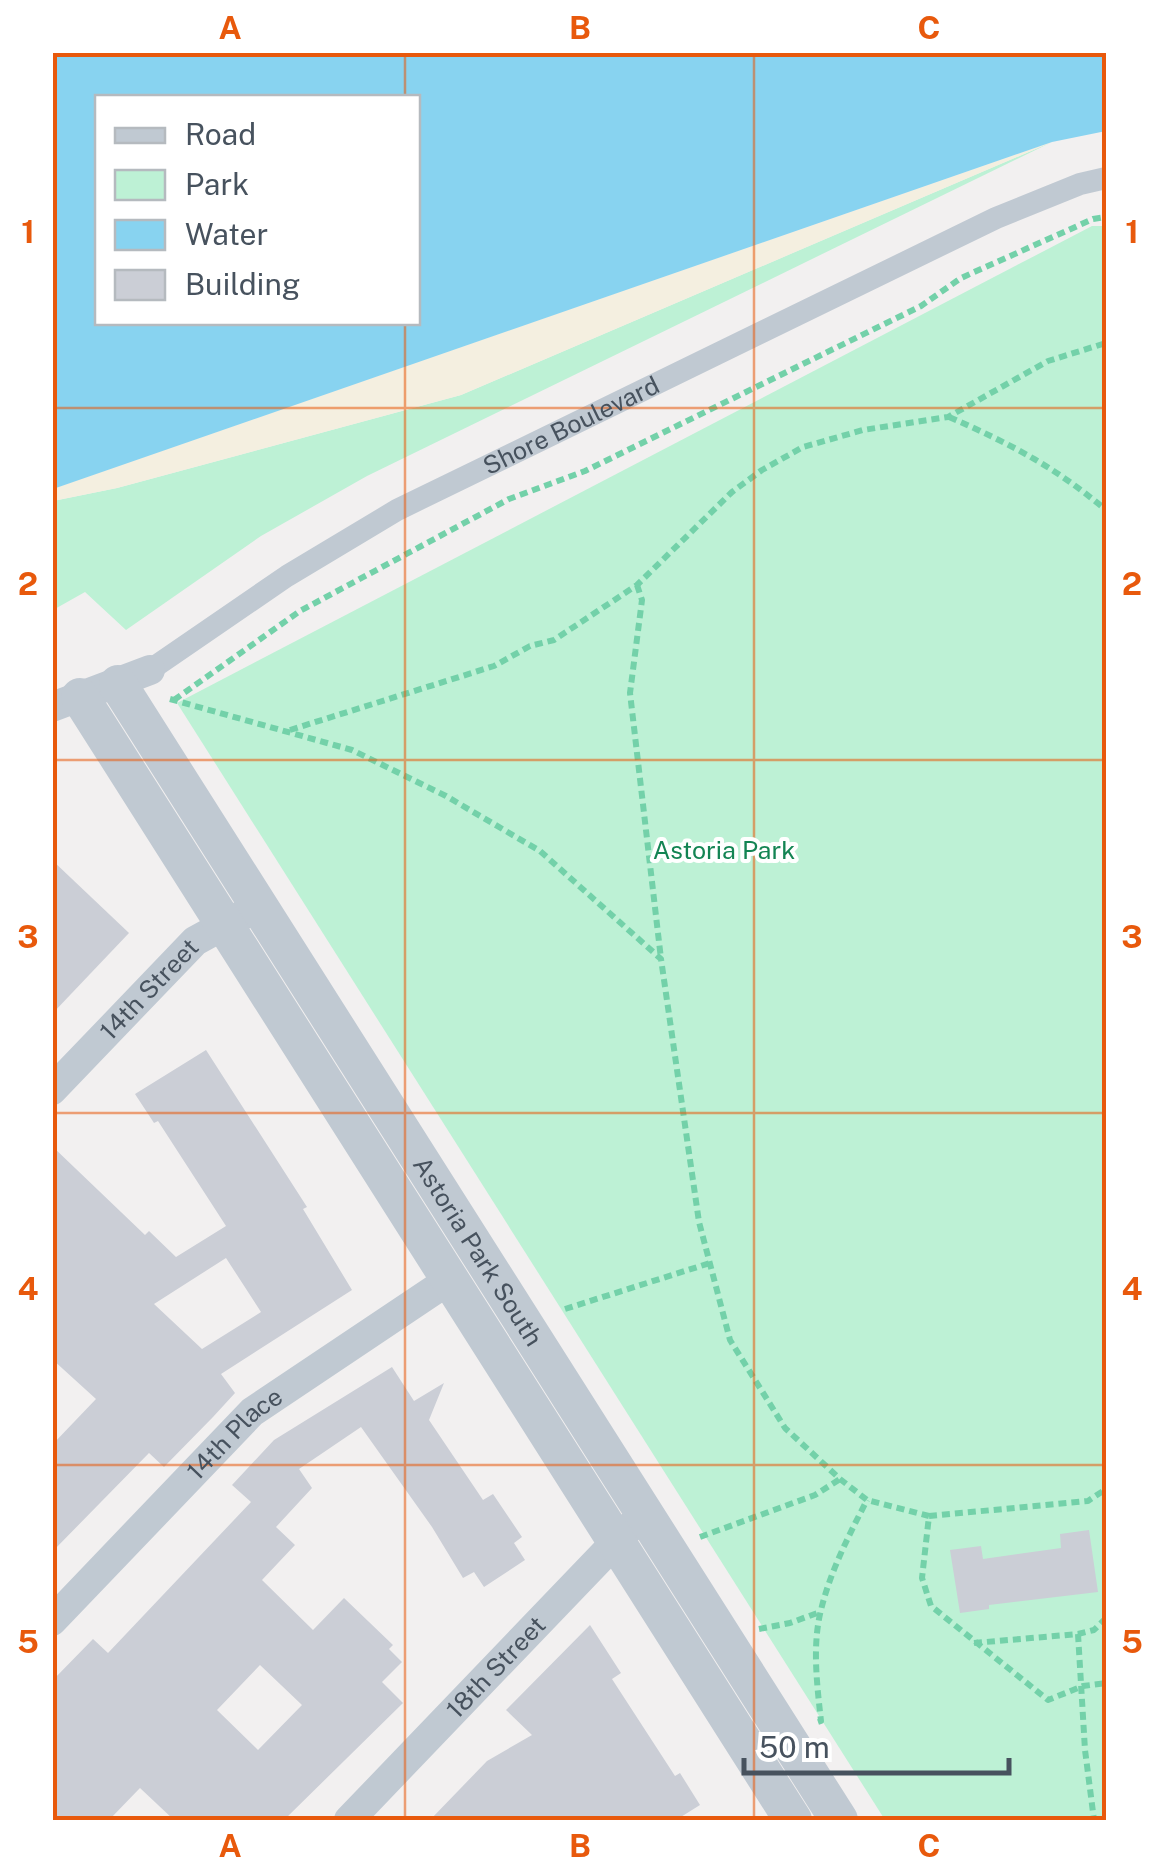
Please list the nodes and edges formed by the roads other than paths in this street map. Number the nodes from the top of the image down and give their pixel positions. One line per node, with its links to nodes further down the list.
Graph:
1 (1106, 178): 2 (street, Shore Boulevard)
2 (134, 677): 3 (street, Shore Boulevard); 4 (street, Astoria Park South)
3 (66, 702): 5 (street, Astoria Park South)
4 (260, 906): 5 (street, 14th Street); 8 (street, Astoria Park South)
5 (224, 925): 6 (street, 14th Street); 7 (street, Astoria Park South)
6 (52, 1090)
7 (449, 1280): 9 (street, Astoria Park South); 10 (street, 14th Place)
8 (644, 1513): 9 (street, 18th Street); 13 (street, Astoria Park South)
9 (616, 1542): 11 (street, 18th Street); 12 (street, Astoria Park South)
10 (52, 1621)
11 (349, 1820)
12 (793, 1820)
13 (839, 1820)

